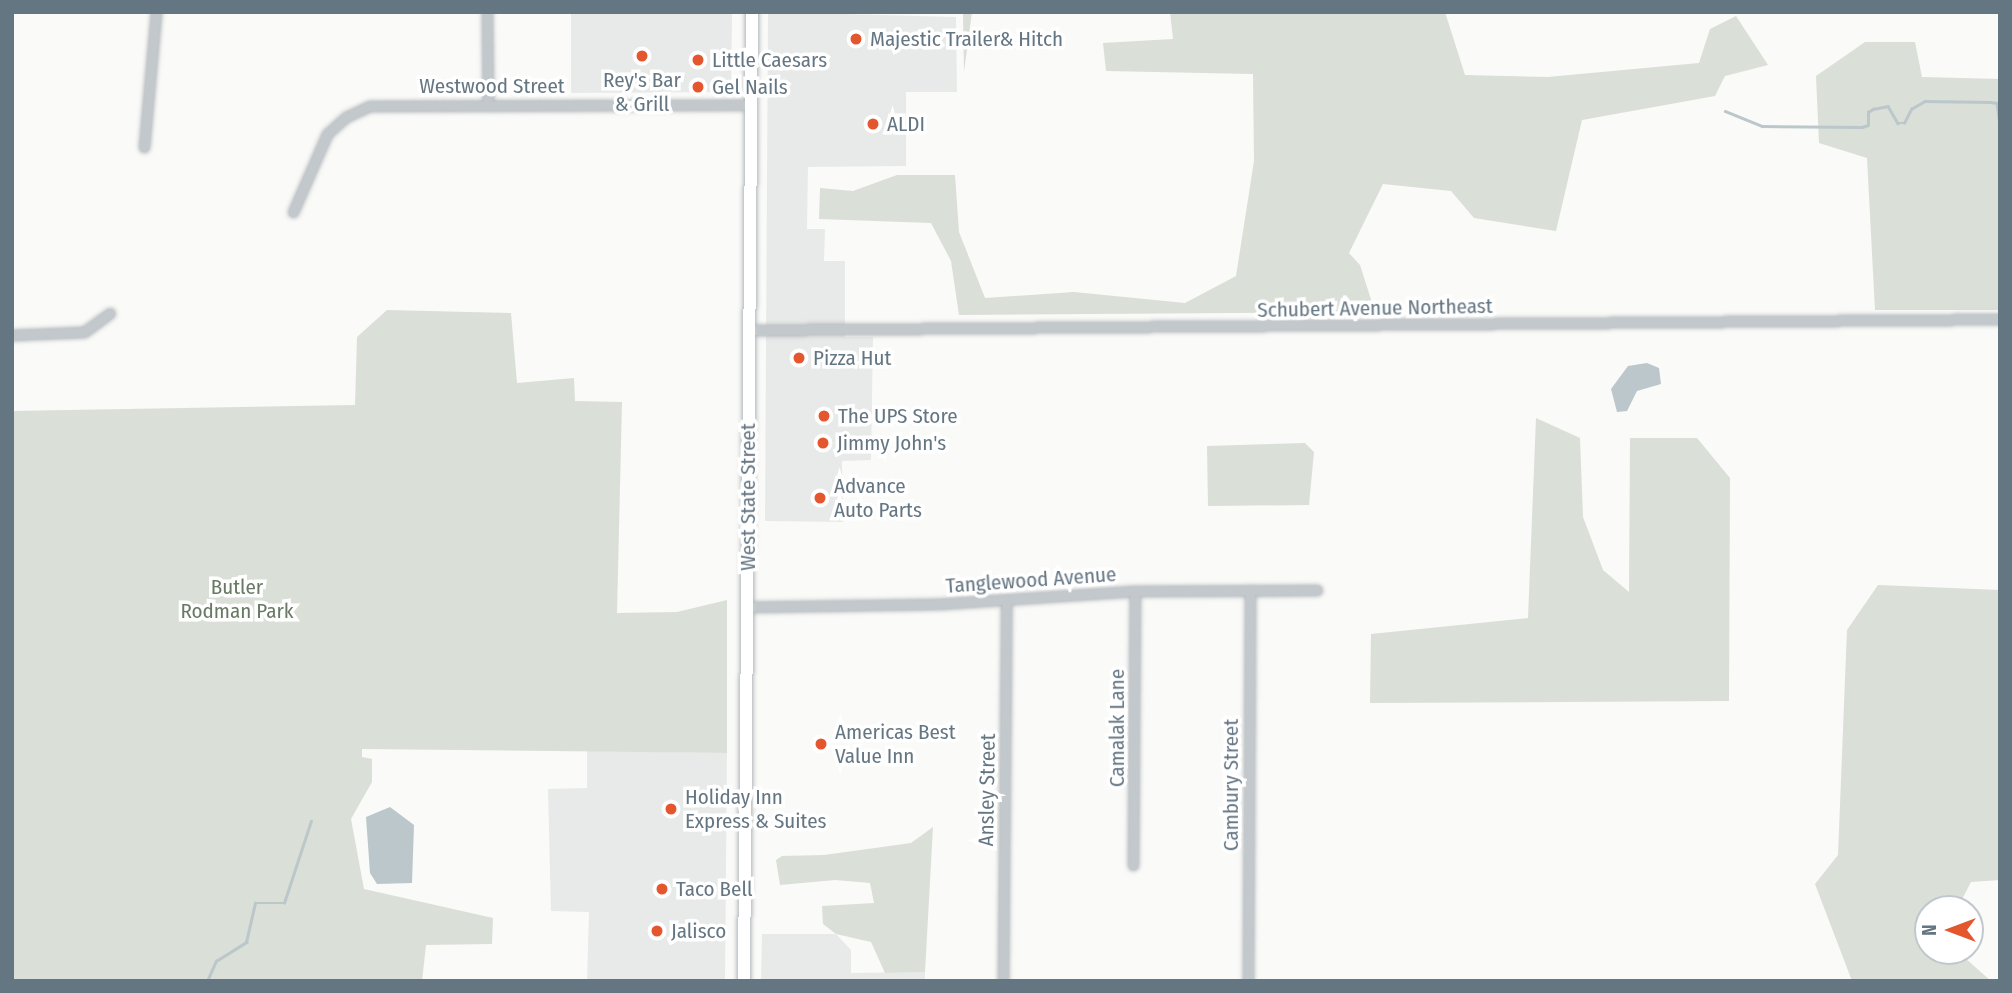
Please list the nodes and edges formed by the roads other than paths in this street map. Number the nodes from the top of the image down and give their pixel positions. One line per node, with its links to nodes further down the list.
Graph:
1 (156, 12): 6 (street)
2 (487, 12): 4 (street)
3 (752, 12): 5 (highway, West State Street)
4 (488, 104): 5 (street, Westwood Street); 7 (street, Westwood Street)
5 (751, 105): 10 (highway, West State Street)
6 (144, 147)
7 (293, 212)
8 (110, 313): 11 (street)
9 (2000, 319): 10 (street, Schubert Avenue Northeast)
10 (750, 330): 16 (highway, West State Street)
11 (12, 335)
12 (1250, 590): 13 (street, Tanglewood Avenue); 14 (street, Tanglewood Avenue); 20 (street, Cambury Street)
13 (1317, 590)
14 (1135, 591): 15 (street, Tanglewood Avenue); 17 (street, Camalak Lane)
15 (1006, 600): 16 (street, Tanglewood Avenue); 19 (street, Ansley Street)
16 (747, 607): 18 (highway, West State Street)
17 (1133, 864)
18 (744, 981)
19 (1003, 981)
20 (1248, 981)

